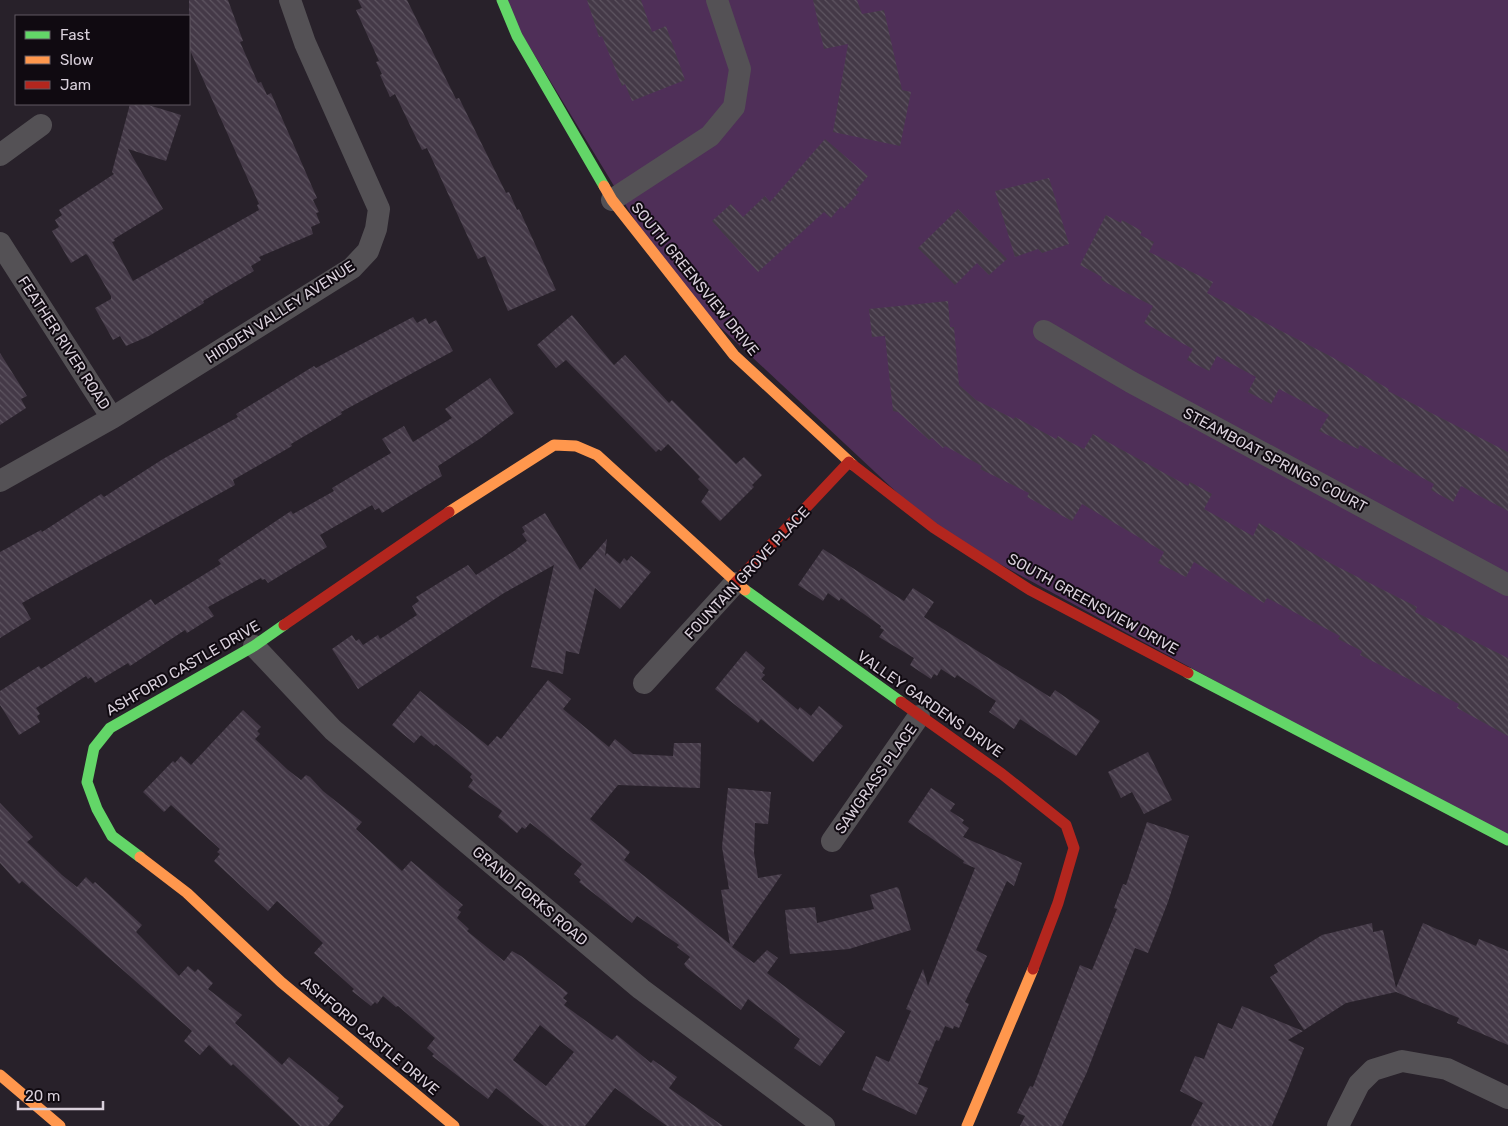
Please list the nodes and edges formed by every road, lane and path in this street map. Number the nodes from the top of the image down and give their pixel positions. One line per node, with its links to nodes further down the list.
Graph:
1 (290, 0): 9 (street, HIDDEN VALLEY AVENUE)
2 (502, 0): 6 (street, SOUTH GREENSVIEW DRIVE)
3 (717, 0): 6 (street)
4 (41, 125): 5 (street)
5 (0, 156)
6 (612, 200): 10 (street, SOUTH GREENSVIEW DRIVE)
7 (0, 243): 9 (street, FEATHER RIVER ROAD)
8 (1044, 331): 14 (street, STEAMBOAT SPRINGS COURT)
9 (112, 418): 12 (street, HIDDEN VALLEY AVENUE)
10 (849, 462): 13 (street, FOUNTAIN GROVE PLACE); 18 (street, SOUTH GREENSVIEW DRIVE)
11 (518, 466): 13 (street, VALLEY GARDENS DRIVE); 15 (street, ASHFORD CASTLE DRIVE)
12 (0, 481)
13 (735, 583): 16 (street, FOUNTAIN GROVE PLACE); 17 (street, VALLEY GARDENS DRIVE)
14 (1508, 585)
15 (254, 646): 23 (street, ASHFORD CASTLE DRIVE); 24 (street, GRAND FORKS ROAD)
16 (644, 683)
17 (920, 716): 19 (street, SAWGRASS PLACE); 25 (street, VALLEY GARDENS DRIVE)
18 (1508, 840)
19 (832, 841)
20 (0, 1075): 22 (street)
21 (1508, 1098): 26 (street)
22 (60, 1126)
23 (454, 1126)
24 (824, 1126)
25 (967, 1126)
26 (1338, 1126)

